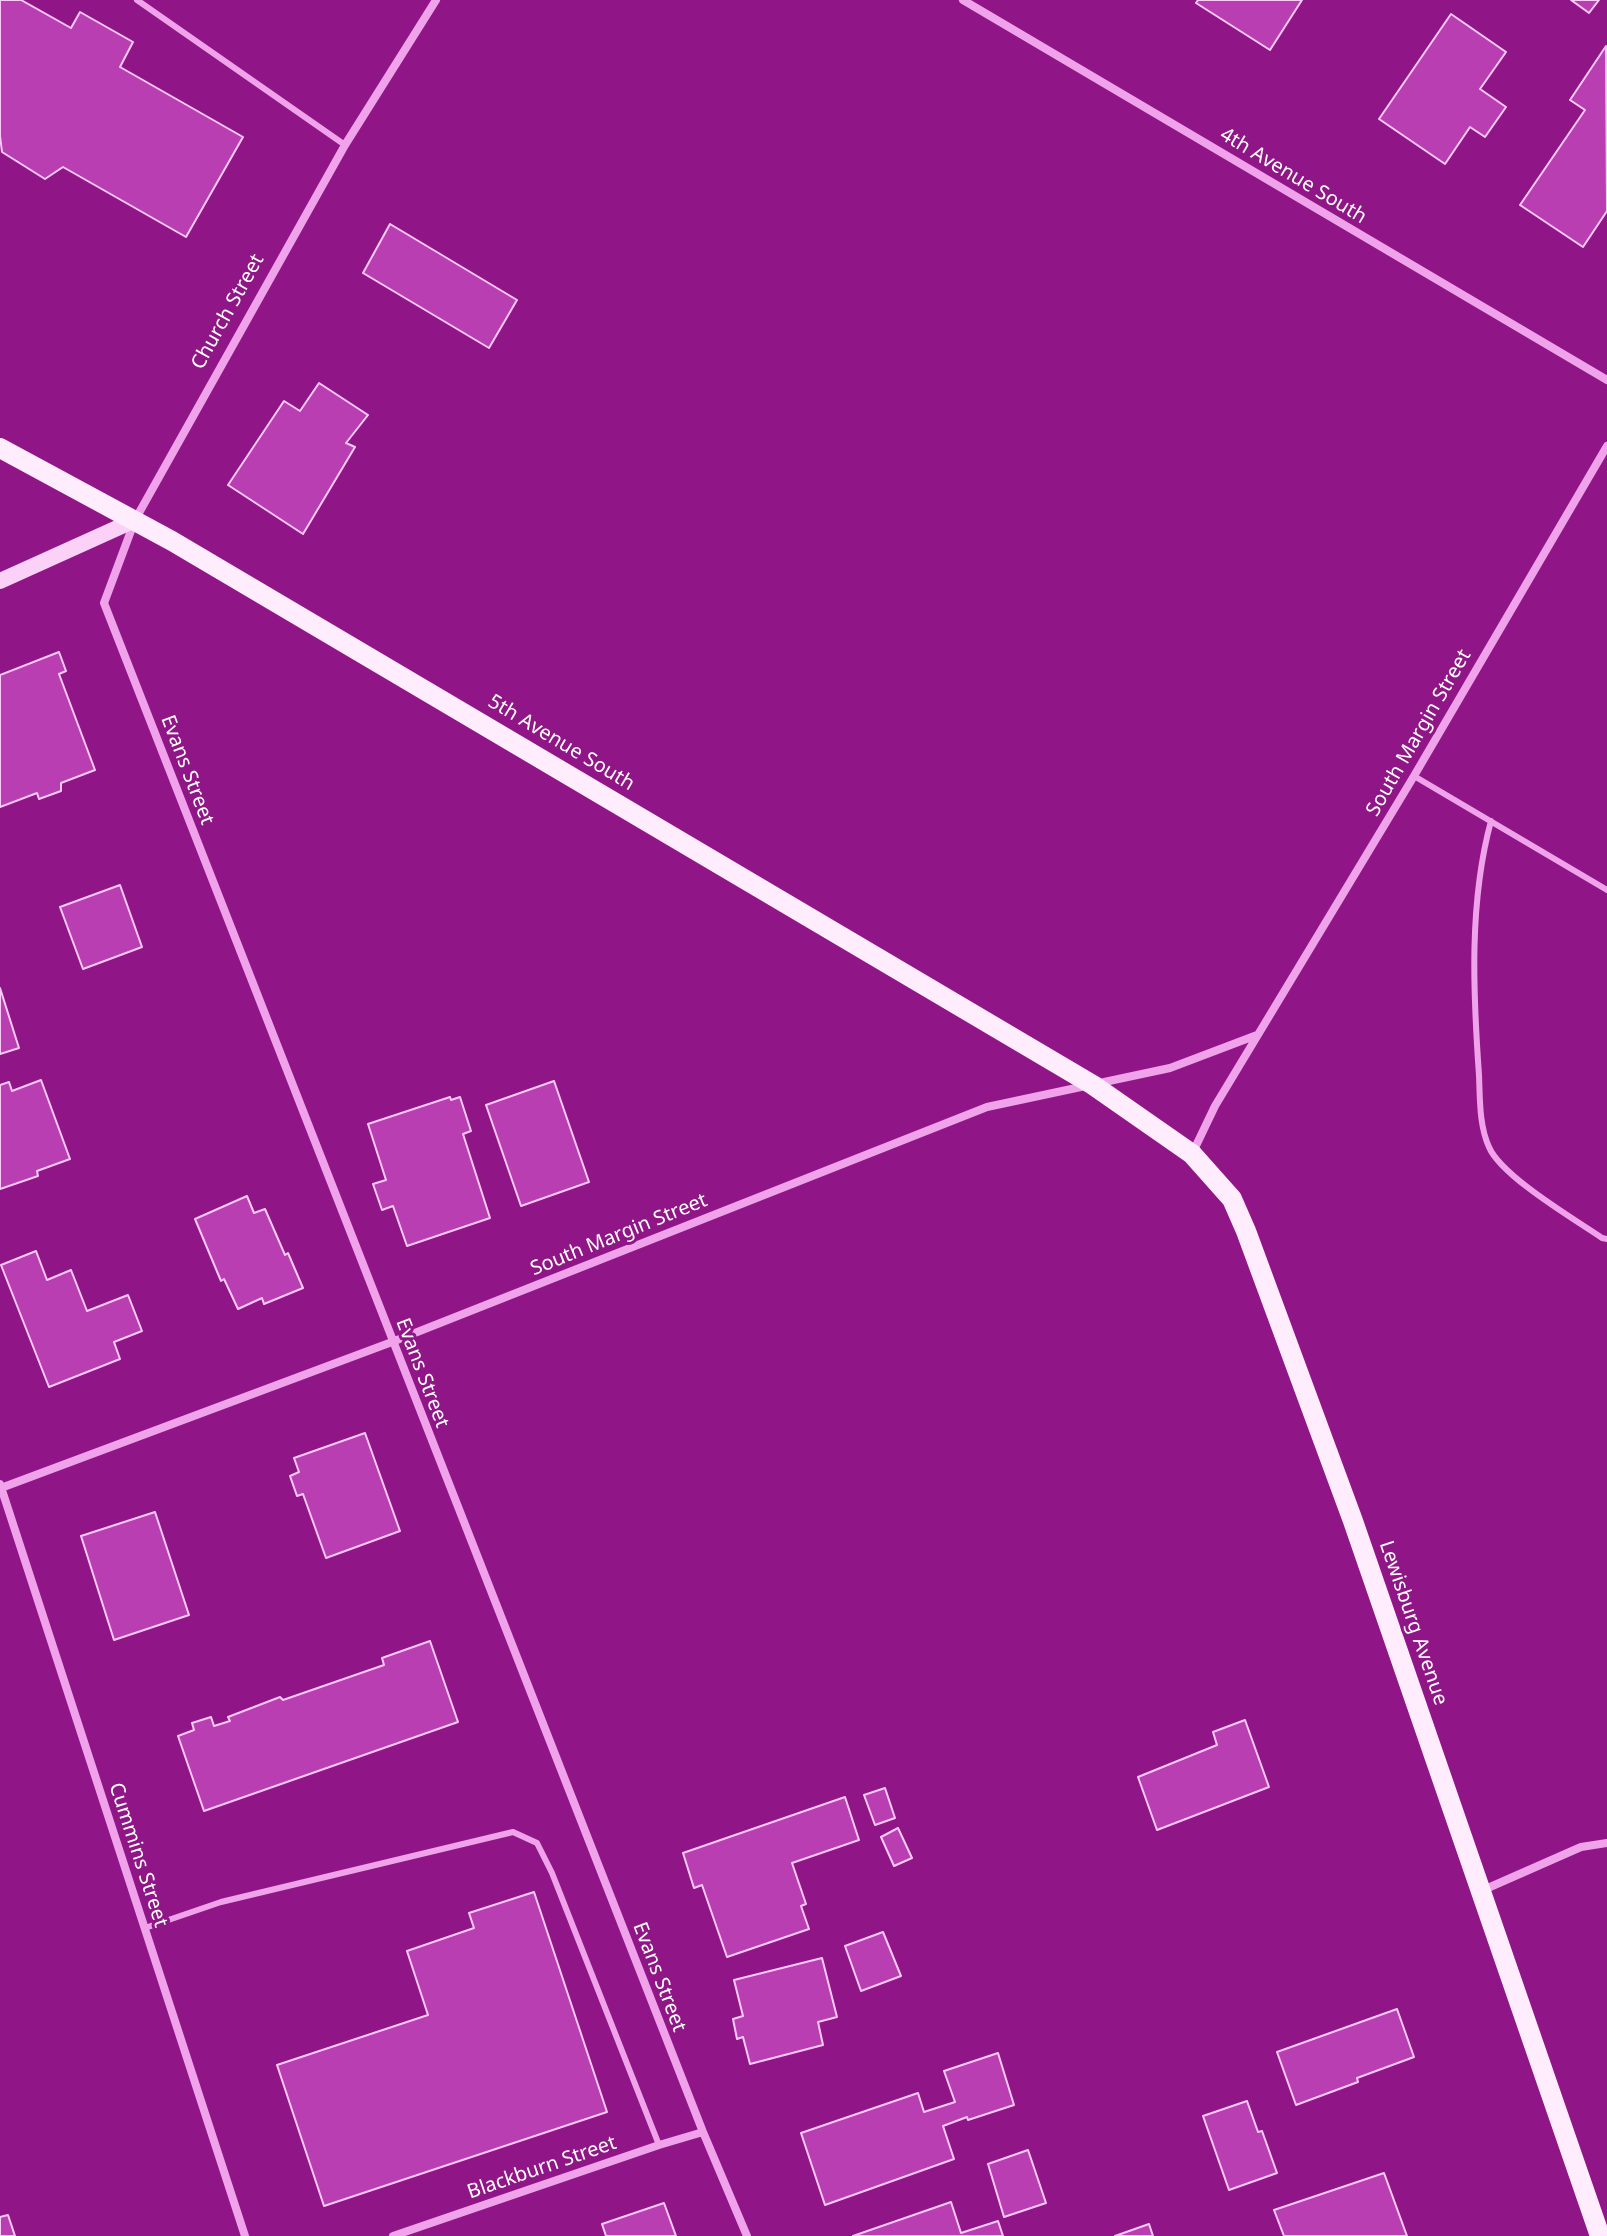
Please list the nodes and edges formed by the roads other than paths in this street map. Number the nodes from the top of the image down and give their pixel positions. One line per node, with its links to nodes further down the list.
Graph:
1 (137, 0): 4 (lane)
2 (436, 0): 4 (street, Church Street)
3 (963, 0): 5 (street, 4th Avenue South)
4 (345, 145): 8 (street, Church Street)
5 (1607, 380)
6 (1607, 446): 10 (street, South Margin Street)
7 (0, 448): 8 (main road, 5th Avenue South)
8 (135, 520): 9 (main road); 14 (main road, 5th Avenue South); 17 (street, Evans Street)
9 (0, 581)
10 (1414, 776): 11 (lane); 13 (street, South Margin Street)
11 (1491, 821): 12 (lane); 16 (lane)
12 (1607, 890)
13 (1257, 1035): 14 (street, South Margin Street); 15 (street, South Margin Street)
14 (1093, 1085): 15 (main road, Lewisburg Avenue); 17 (street, South Margin Street)
15 (1192, 1154): 20 (main road, Lewisburg Avenue)
16 (1607, 1239)
17 (392, 1342): 18 (street, South Margin Street); 22 (street, Evans Street)
18 (0, 1487): 21 (street, Cummins Street)
19 (1607, 1843): 20 (street)
20 (1479, 1892): 27 (main road, Lewisburg Avenue)
21 (145, 1928): 23 (lane); 24 (street, Cummins Street)
22 (703, 2132): 23 (street, Blackburn Street); 26 (street, Evans Street)
23 (659, 2145): 25 (street, Blackburn Street)
24 (245, 2236)
25 (393, 2236)
26 (747, 2236)
27 (1600, 2236)

